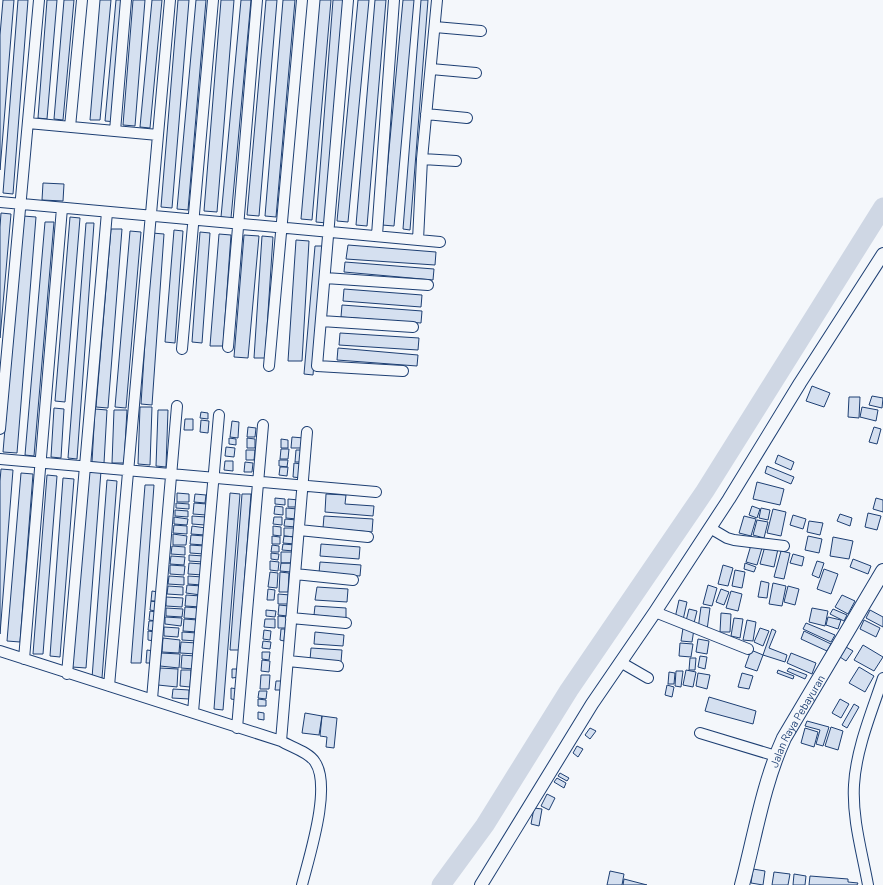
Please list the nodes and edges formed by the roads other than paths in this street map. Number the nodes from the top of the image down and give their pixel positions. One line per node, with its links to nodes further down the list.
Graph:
1 (39, 0): 17 (street)
2 (82, 0): 18 (street)
3 (126, 0): 19 (street)
4 (170, 0): 20 (street)
5 (213, 0): 28 (street)
6 (257, 0): 29 (street)
7 (302, 0): 30 (street)
8 (348, 0): 31 (street)
9 (394, 0): 32 (street)
10 (437, 0): 11 (street)
11 (434, 27): 12 (street); 13 (street)
12 (481, 31)
13 (431, 69): 14 (street); 15 (street)
14 (476, 73)
15 (426, 114): 16 (street); 21 (street)
16 (468, 118)
17 (28, 124): 18 (street); 24 (street)
18 (70, 127): 19 (street)
19 (115, 131): 20 (street)
20 (158, 135): 27 (street)
21 (422, 158): 22 (street); 33 (street)
22 (456, 161)
23 (0, 202): 24 (street)
24 (20, 204): 25 (street); 47 (street)
25 (62, 208): 26 (street); 50 (street)
26 (107, 212): 27 (street); 51 (street)
27 (150, 215): 28 (street); 52 (street)
28 (194, 219): 29 (street); 41 (street)
29 (238, 223): 30 (street); 40 (street)
30 (281, 227): 31 (street); 42 (street)
31 (329, 232): 32 (street); 36 (street)
32 (377, 235): 33 (street)
33 (418, 240): 34 (street)
34 (440, 242)
35 (883, 254): 58 (street)
36 (326, 278): 37 (street); 38 (street)
37 (428, 285)
38 (321, 321): 39 (street); 43 (street)
39 (413, 328)
40 (228, 347)
41 (182, 349)
42 (269, 366)
43 (403, 372)
44 (177, 406): 53 (street)
45 (219, 415): 54 (street)
46 (263, 425): 55 (street)
47 (0, 429)
48 (307, 432): 56 (street)
49 (0, 459): 50 (street)
50 (40, 463): 51 (street); 70 (street)
51 (85, 466): 52 (street); 74 (street)
52 (128, 470): 53 (street); 77 (street)
53 (171, 474): 54 (street); 78 (street)
54 (214, 478): 55 (street); 79 (street)
55 (258, 482): 56 (street); 80 (street)
56 (303, 485): 57 (street); 59 (street)
57 (376, 492)
58 (710, 528): 61 (street); 65 (street)
59 (299, 530): 60 (street); 63 (street)
60 (368, 537)
61 (784, 546)
62 (883, 571): 83 (main road, Jalan Raya Pebayuran)
63 (295, 574): 64 (street); 66 (street)
64 (353, 580)
65 (656, 612): 68 (street); 72 (street)
66 (292, 618): 67 (street); 71 (street)
67 (346, 622)
68 (748, 649)
69 (0, 651): 70 (street)
70 (24, 659): 74 (street)
71 (288, 661): 73 (street); 82 (street)
72 (622, 663): 75 (street); 85 (street)
73 (338, 666)
74 (68, 674): 77 (street)
75 (648, 678)
76 (883, 678): 87 (street)
77 (109, 686): 78 (street)
78 (152, 699): 79 (street)
79 (193, 712): 80 (street)
80 (237, 728): 82 (street)
81 (700, 733): 83 (street)
82 (281, 741): 84 (street)
83 (776, 756): 86 (main road, Jalan Raya Pebayuran)
84 (302, 885)
85 (481, 885)
86 (742, 885)
87 (868, 885)

